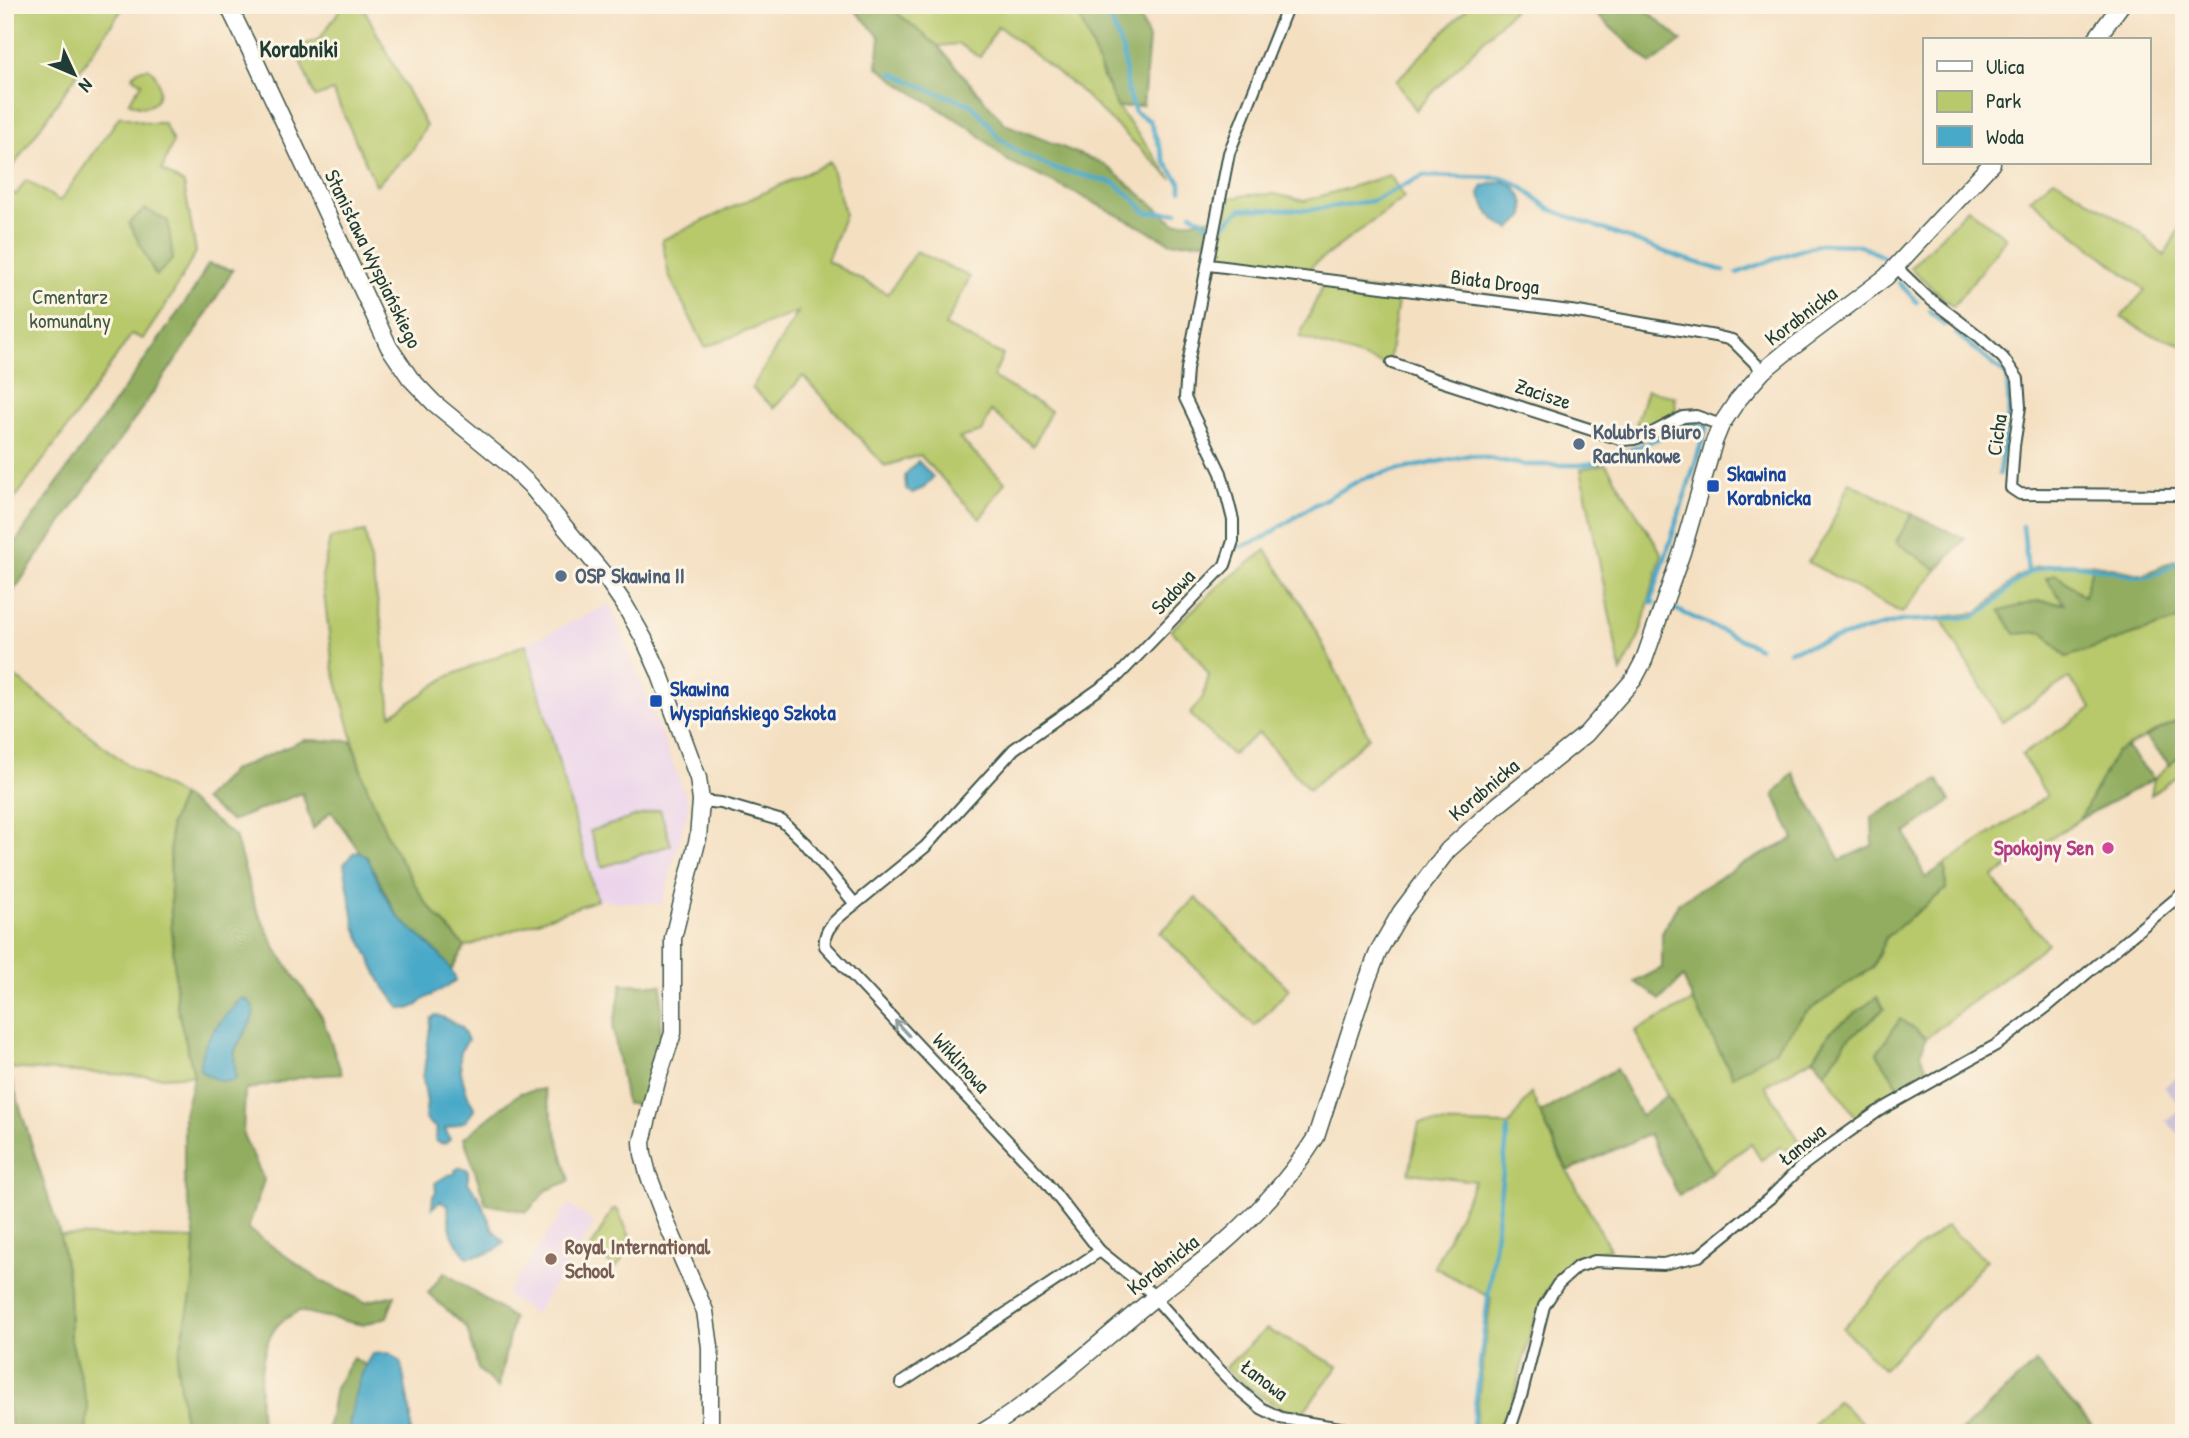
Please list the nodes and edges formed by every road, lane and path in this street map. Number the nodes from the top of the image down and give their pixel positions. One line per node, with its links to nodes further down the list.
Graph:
1 (228, 5): 12 (street, Stanisława Wyspiańskiego)
2 (1287, 5): 6 (street, Sadowa)
3 (2121, 5): 4 (street)
4 (2096, 38)
5 (1991, 164): 7 (street, Korabnicka)
6 (1209, 265): 9 (street, Biała Droga); 14 (street, Sadowa)
7 (1896, 267): 9 (street, Korabnicka); 11 (street, Cicha)
8 (1392, 363): 10 (street, Zacisze)
9 (1763, 371): 10 (street, Korabnicka)
10 (1721, 425): 16 (street, Korabnicka)
11 (2184, 495)
12 (701, 801): 14 (street); 18 (street, Stanisława Wyspiańskiego)
13 (2184, 892): 21 (street, Łanowa)
14 (855, 904): 15 (street, Wiklinowa, one-way to 14)
15 (1100, 1251): 16 (street, Wiklinowa); 17 (street)
16 (1154, 1297): 19 (street, Korabnicka); 20 (street, Łanowa)
17 (901, 1383)
18 (710, 1433)
19 (981, 1433)
20 (1383, 1433)
21 (1507, 1433)

